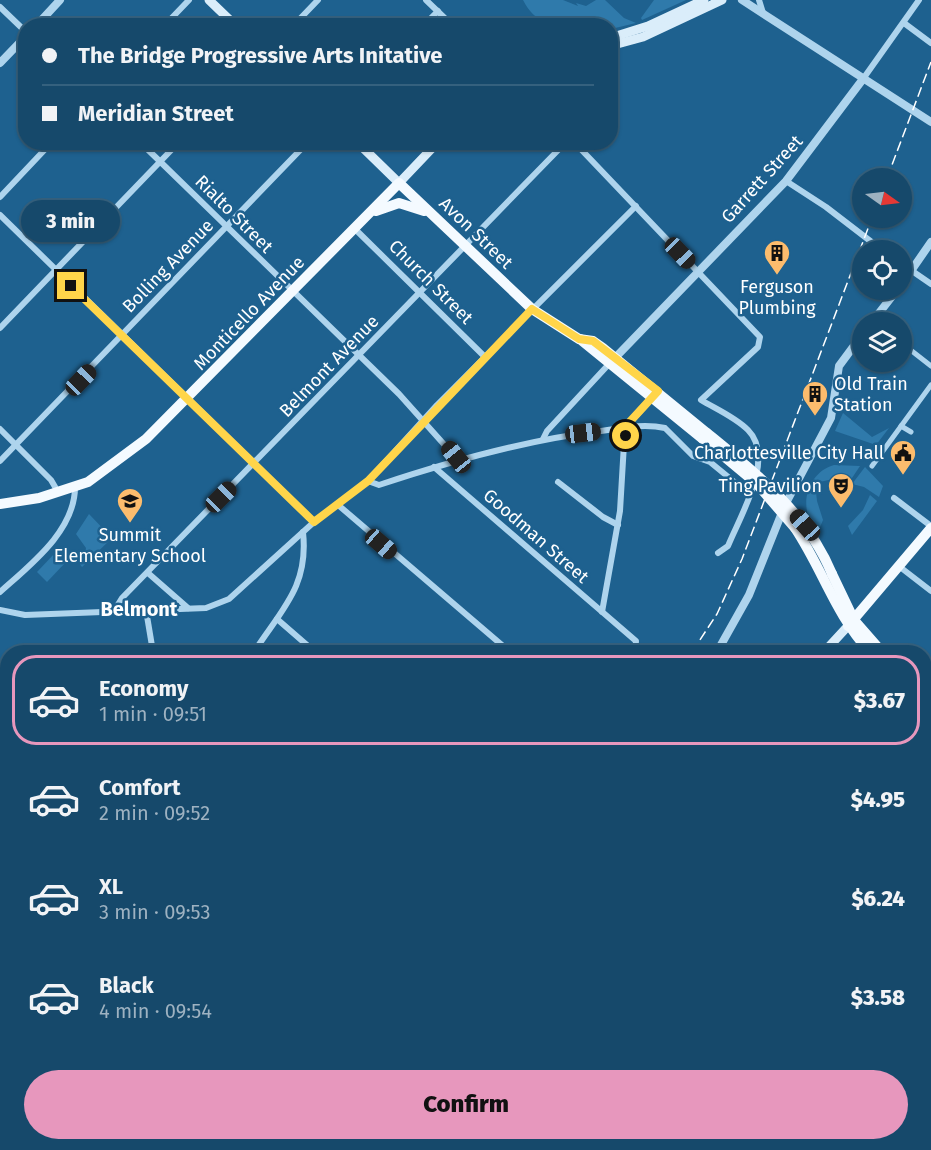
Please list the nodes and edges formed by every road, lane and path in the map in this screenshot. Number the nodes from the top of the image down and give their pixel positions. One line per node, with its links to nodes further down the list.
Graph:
1 (60, 0): 14 (street)
2 (189, 0): 15 (street)
3 (209, 0): 16 (main road)
4 (318, 0): 17 (street)
5 (426, 0): 12 (street)
6 (704, 0): 22 (main road)
7 (722, 0): 25 (main road)
8 (742, 0): 13 (street)
9 (759, 0): 13 (street)
10 (919, 0): 20 (street, Garrett Street)
11 (0, 7): 21 (street)
12 (438, 11): 18 (street); 19 (street)
13 (765, 16): 27 (street)
14 (43, 18)
15 (172, 18)
16 (228, 18)
17 (301, 18)
18 (431, 18)
19 (445, 18)
20 (904, 23): 23 (street); 27 (street, Garrett Street)
21 (18, 24)
22 (618, 35)
23 (931, 43)
24 (18, 44): 26 (street)
25 (618, 44)
26 (0, 63)
27 (863, 79): 28 (street); 38 (street, Garrett Street)
28 (930, 119)
29 (44, 150): 40 (street)
30 (148, 150): 37 (street, Rialto Street)
31 (171, 150): 37 (street)
32 (300, 150): 45 (street, Bolling Avenue)
33 (365, 150): 39 (main road, Avon Street)
34 (430, 150): 39 (main road, Monticello Avenue)
35 (558, 150): 49 (street, Belmont Avenue)
36 (582, 150): 41 (street)
37 (160, 162): 45 (street, Rialto Street); 51 (street)
38 (786, 182): 47 (street); 53 (street, Garrett Street)
39 (399, 183): 42 (main road, Monticello Avenue); 44 (main road, Avon Street)
40 (0, 196)
41 (636, 206): 53 (street); 58 (street)
42 (371, 214): 44 (main road); 46 (main road, Monticello Avenue)
43 (0, 215): 51 (street)
44 (433, 216): 49 (main road, Avon Street)
45 (226, 227): 55 (street, Rialto Street); 61 (street, Bolling Avenue)
46 (356, 229): 55 (main road, Monticello Avenue); 56 (street, Church Street)
47 (869, 240)
48 (931, 242): 50 (street)
49 (465, 246): 56 (street, Belmont Avenue); 58 (main road, Avon Street)
50 (912, 269)
51 (55, 270): 60 (street); 61 (street)
52 (912, 271): 54 (street)
53 (698, 272): 66 (street, Garrett Street); 87 (street)
54 (931, 284)
55 (292, 292): 64 (street, Rialto Street); 70 (main road, Monticello Avenue)
56 (420, 293): 64 (street, Belmont Avenue); 65 (street, Church Street)
57 (889, 300): 59 (street)
58 (532, 309): 65 (street); 66 (main road, Avon Street)
59 (880, 312)
60 (0, 328)
61 (122, 336): 70 (street); 77 (street, Bolling Avenue)
62 (852, 348): 112 (street)
63 (912, 352): 67 (street)
64 (359, 357): 71 (street, Rialto Street); 80 (street, Belmont Avenue)
65 (485, 357): 71 (street)
66 (612, 361): 69 (main road, Avon Street); 76 (street)
67 (931, 366)
68 (931, 385): 72 (street)
69 (655, 394): 73 (street); 106 (main road, Avon Street, bridge)
70 (188, 400): 80 (street); 85 (main road, Monticello Avenue)
71 (424, 420): 78 (street, Rialto Street); 83 (street)
72 (901, 426): 75 (street); 81 (street)
73 (625, 427): 76 (street); 87 (street); 92 (street)
74 (0, 429): 77 (street)
75 (911, 432)
76 (543, 439): 78 (street)
77 (16, 445): 79 (street, Bolling Avenue); 86 (street)
78 (459, 460): 82 (street)
79 (0, 461)
80 (254, 464): 91 (street); 97 (street, Belmont Avenue)
81 (872, 466)
82 (434, 467): 83 (street); 104 (street, Goodman Street)
83 (368, 481): 90 (street)
84 (558, 482): 92 (street)
85 (75, 487): 86 (main road, Monticello Avenue); 99 (street)
86 (58, 493): 89 (main road, Monticello Avenue)
87 (749, 494): 95 (street)
88 (894, 498): 93 (street)
89 (0, 504)
90 (337, 504): 91 (street); 110 (street)
91 (314, 522): 94 (street)
92 (618, 525): 104 (street)
93 (931, 527): 96 (main road)
94 (303, 532): 100 (street); 105 (street)
95 (718, 553)
96 (900, 567): 98 (street); 106 (main road)
97 (148, 573): 100 (street); 103 (street, Belmont Avenue)
98 (931, 591)
99 (0, 592)
100 (188, 609): 102 (street)
101 (0, 610): 103 (street)
102 (146, 610): 103 (street); 107 (street)
103 (114, 611)
104 (602, 612): 111 (street, Goodman Street)
105 (277, 619): 108 (street); 109 (street)
106 (851, 623): 113 (main road); 114 (main road); 115 (main road)
107 (152, 645)
108 (259, 645)
109 (307, 645)
110 (502, 645)
111 (636, 645)
112 (721, 645)
113 (831, 645)
114 (865, 645)
115 (875, 645)

